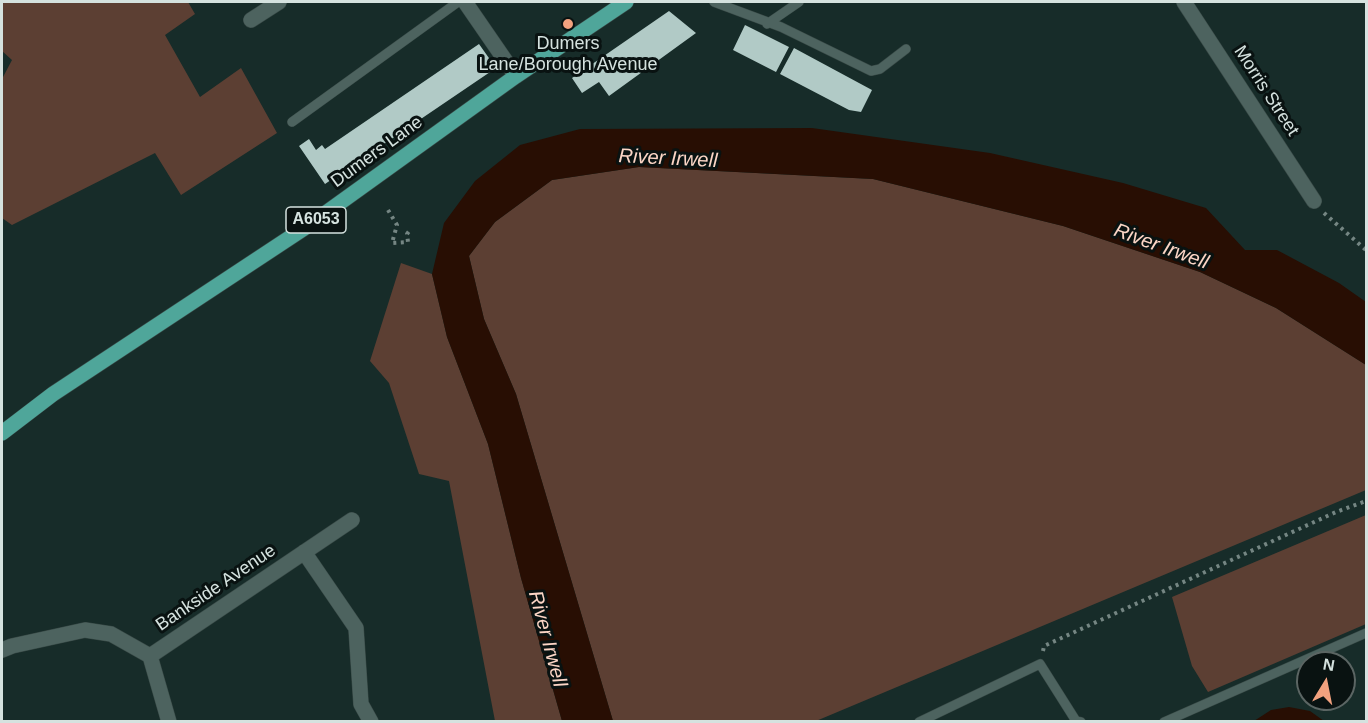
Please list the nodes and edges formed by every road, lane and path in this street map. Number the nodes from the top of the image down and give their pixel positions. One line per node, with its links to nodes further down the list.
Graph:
1 (279, 2): 8 (street)
2 (458, 2): 12 (lane)
3 (465, 2): 11 (street)
4 (626, 2): 11 (main road, Dumers Lane / A6053)
5 (714, 2): 9 (lane)
6 (799, 2): 9 (lane)
7 (1184, 2): 13 (street, Morris Street)
8 (251, 20)
9 (767, 24): 10 (lane)
10 (906, 49)
11 (516, 76): 17 (main road, Dumers Lane / A6053)
12 (292, 122)
13 (1314, 201): 16 (path)
14 (388, 210): 15 (path)
15 (410, 230)
16 (1366, 250)
17 (2, 433)
18 (1366, 501): 24 (path)
19 (352, 520): 20 (street, Bankside Avenue)
20 (304, 552): 23 (street, Bankside Avenue); 26 (street, Bankside Avenue)
21 (1366, 633): 29 (lane)
22 (2, 650): 23 (street)
23 (150, 656): 25 (street)
24 (1040, 664): 27 (lane); 28 (lane)
25 (169, 722)
26 (371, 722)
27 (919, 722)
28 (1081, 722)
29 (1164, 722)

